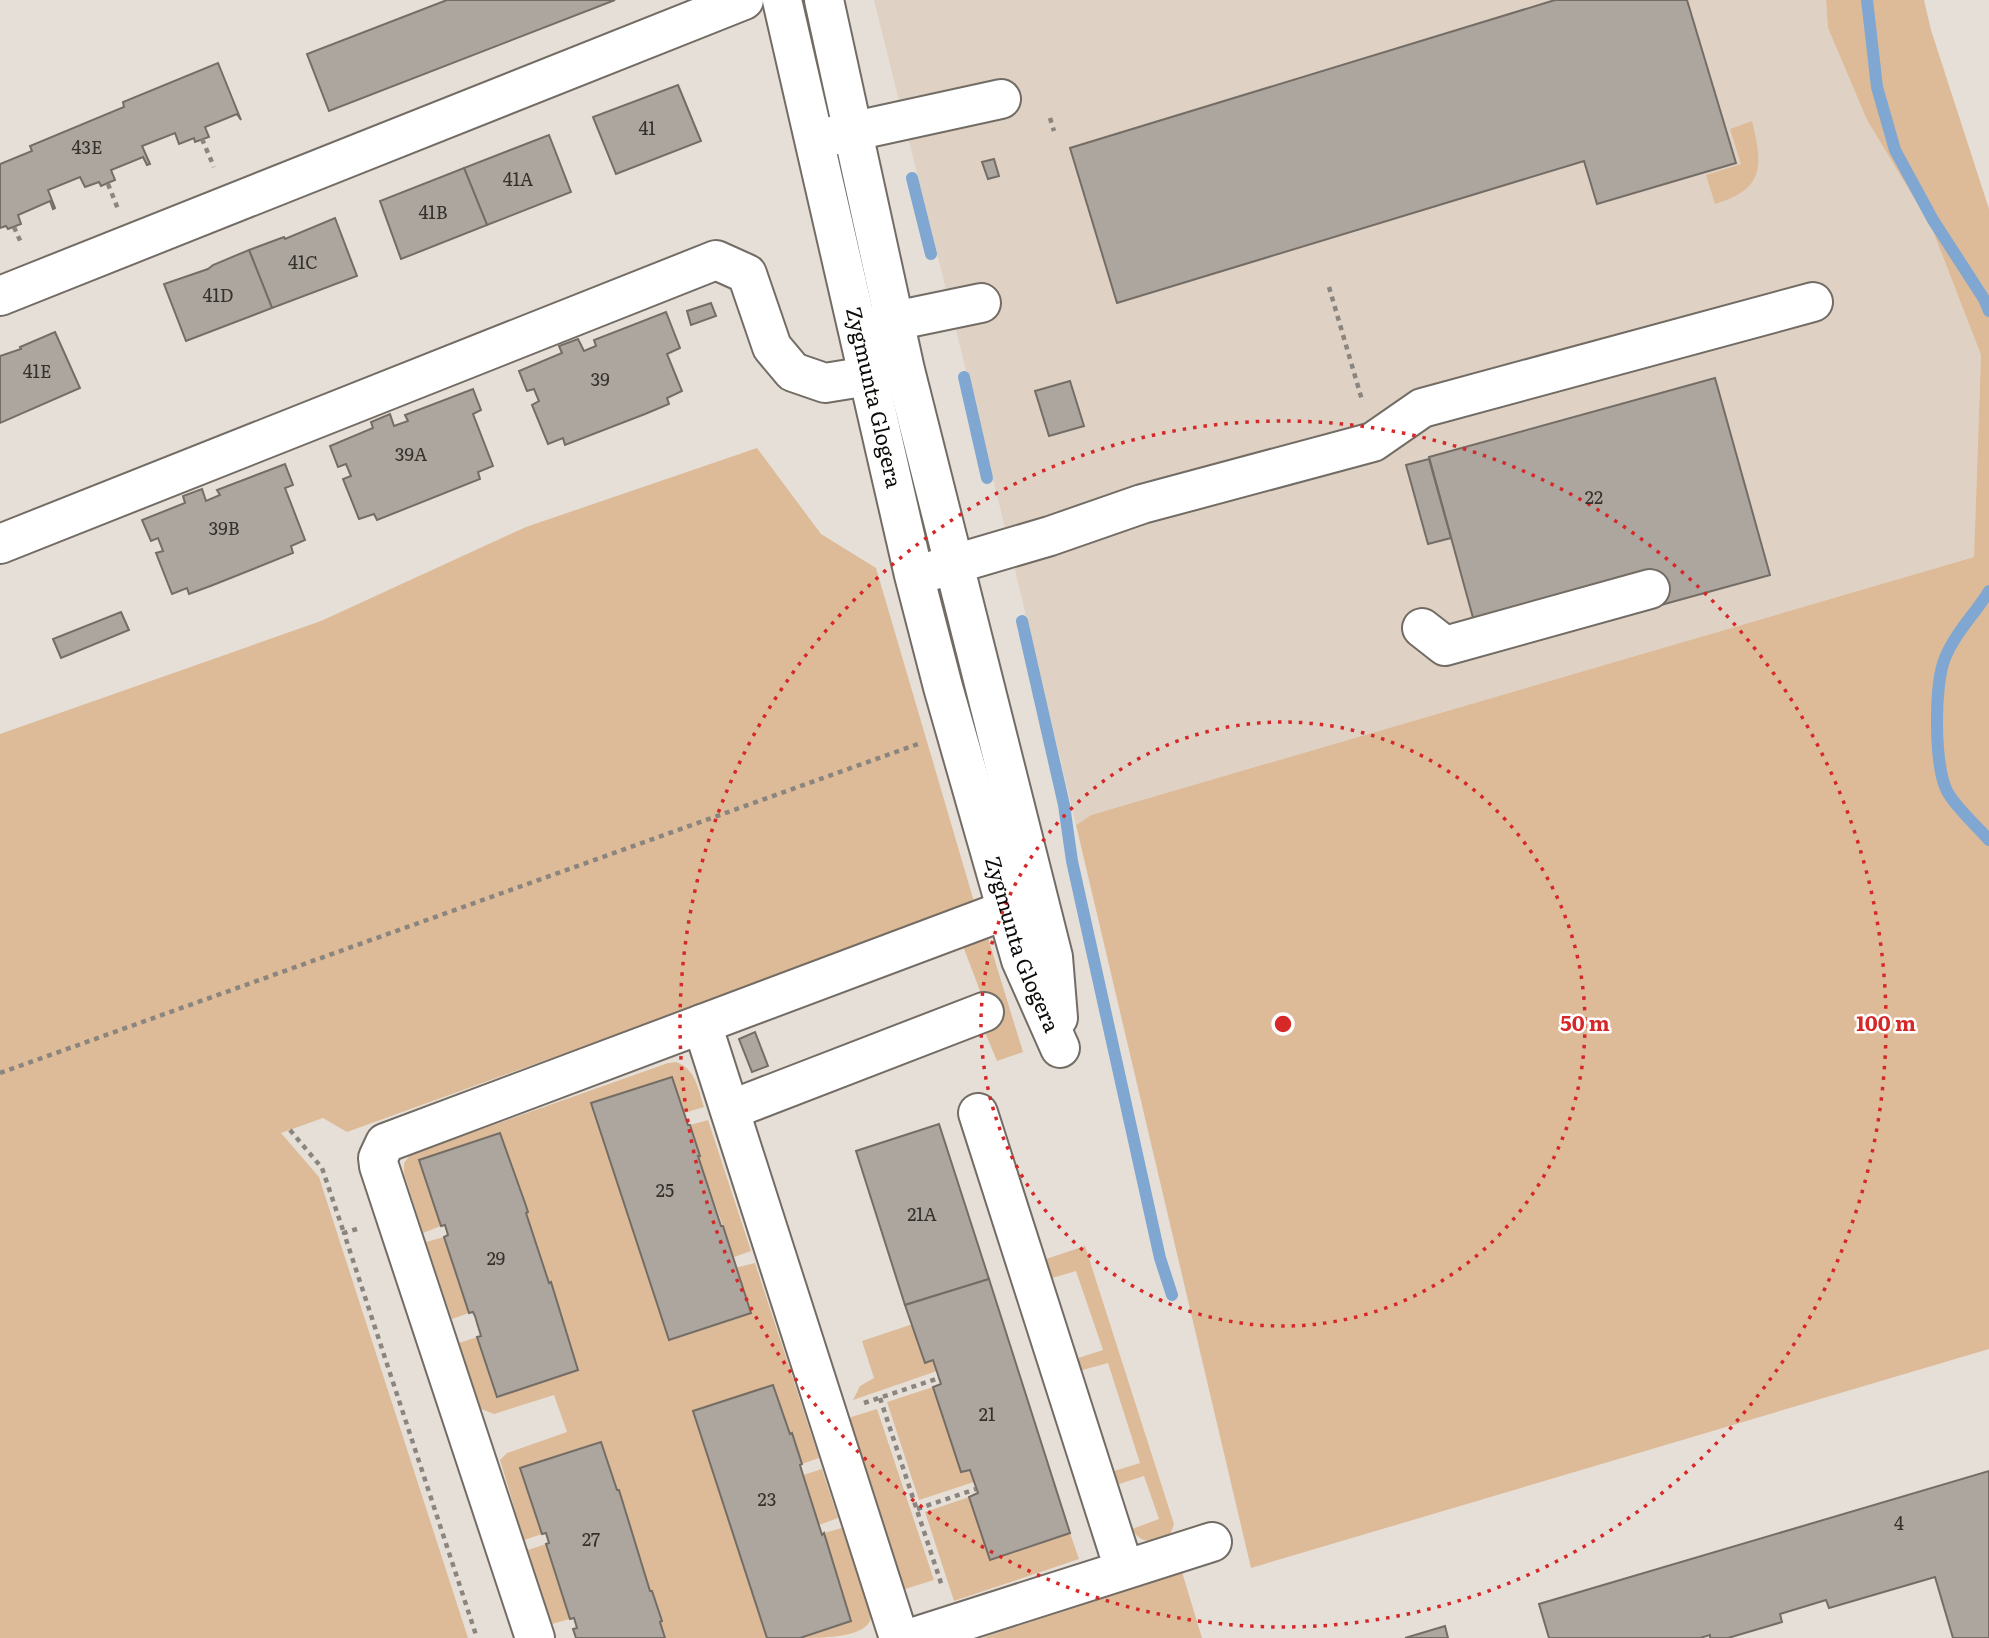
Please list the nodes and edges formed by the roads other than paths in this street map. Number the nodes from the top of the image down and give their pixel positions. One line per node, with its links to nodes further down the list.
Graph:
1 (744, 0): 7 (street)
2 (782, 0): 6 (street, Zygmunta Glogera)
3 (824, 0): 5 (street, Zygmunta Glogera)
4 (1001, 99): 5 (street)
5 (853, 132): 6 (street); 10 (street, Zygmunta Glogera)
6 (815, 140): 11 (street, Zygmunta Glogera)
7 (0, 296)
8 (1813, 302): 14 (street)
9 (981, 303): 10 (street)
10 (894, 321): 11 (street); 12 (street, Zygmunta Glogera)
11 (858, 328): 12 (street, Zygmunta Glogera)
12 (887, 374): 13 (street); 14 (street, Zygmunta Glogera); 15 (street, Zygmunta Glogera)
13 (0, 544)
14 (954, 565): 15 (street); 18 (street, Zygmunta Glogera)
15 (914, 575): 18 (street, Zygmunta Glogera)
16 (1650, 589): 17 (street)
17 (1422, 628)
18 (1006, 909): 20 (street)
19 (984, 1012): 21 (street)
20 (702, 1024): 21 (street); 25 (street)
21 (730, 1110): 26 (street)
22 (978, 1113): 24 (street)
23 (1212, 1542): 24 (street)
24 (1124, 1569): 27 (street)
25 (535, 1638)
26 (899, 1638)
27 (911, 1638)

